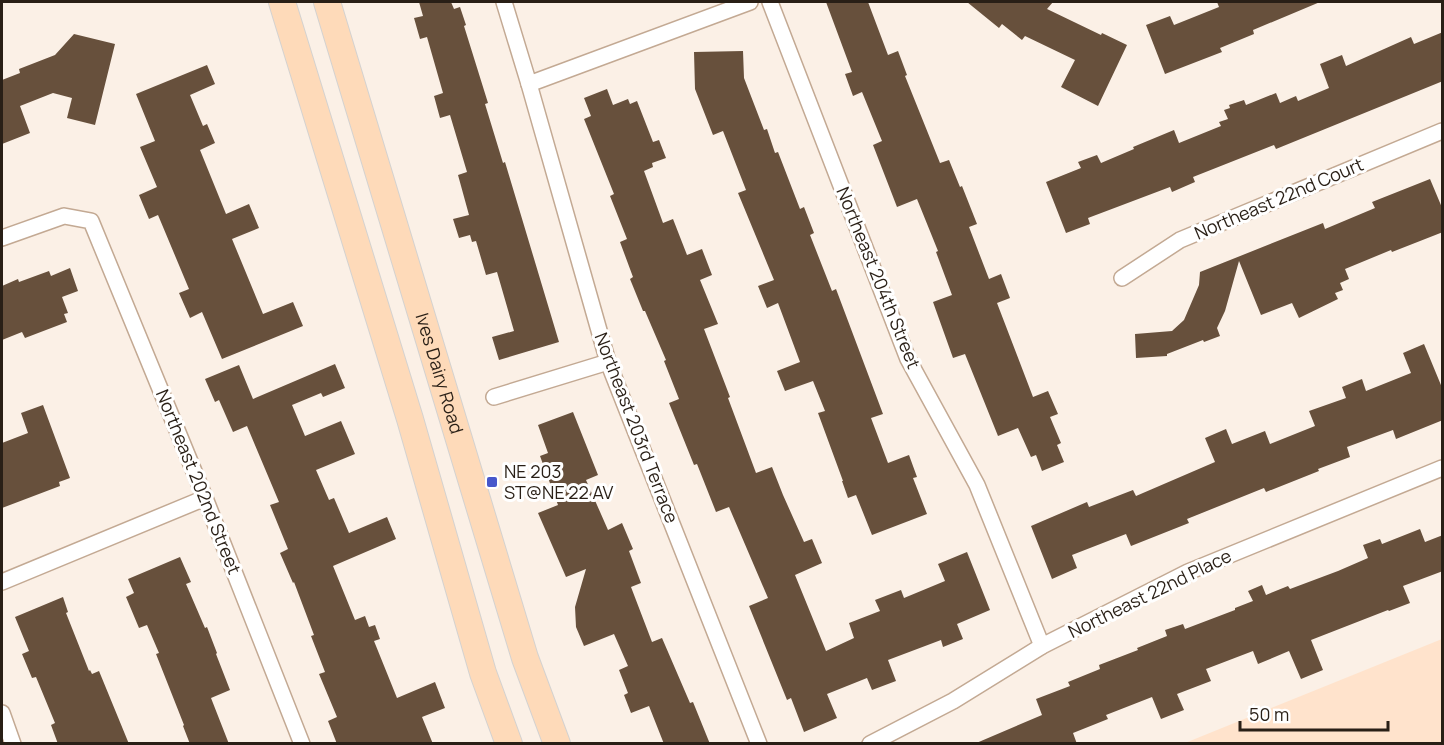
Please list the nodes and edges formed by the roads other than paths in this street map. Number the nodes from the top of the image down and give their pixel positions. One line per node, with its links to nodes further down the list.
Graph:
1 (282, 2): 19 (main road)
2 (327, 2): 20 (main road, Ives Dairy Road)
3 (504, 2): 6 (street, Northeast 203rd Terrace)
4 (750, 2): 6 (street)
5 (770, 2): 15 (street, Northeast 204th Street)
6 (529, 84): 10 (street, Northeast 203rd Terrace)
7 (1443, 131): 9 (street, Northeast 22nd Court)
8 (2, 238): 13 (street, Northeast 202nd Street)
9 (1122, 278)
10 (608, 363): 11 (street); 21 (street, Northeast 203rd Terrace)
11 (495, 397)
12 (1443, 468): 15 (street, Northeast 22nd Place)
13 (205, 498): 14 (street); 18 (street, Northeast 202nd Street)
14 (2, 582)
15 (1042, 646): 22 (street, Northeast 22nd Place)
16 (2, 713): 17 (street)
17 (13, 744)
18 (302, 744)
19 (509, 744)
20 (557, 744)
21 (759, 744)
22 (870, 744)

